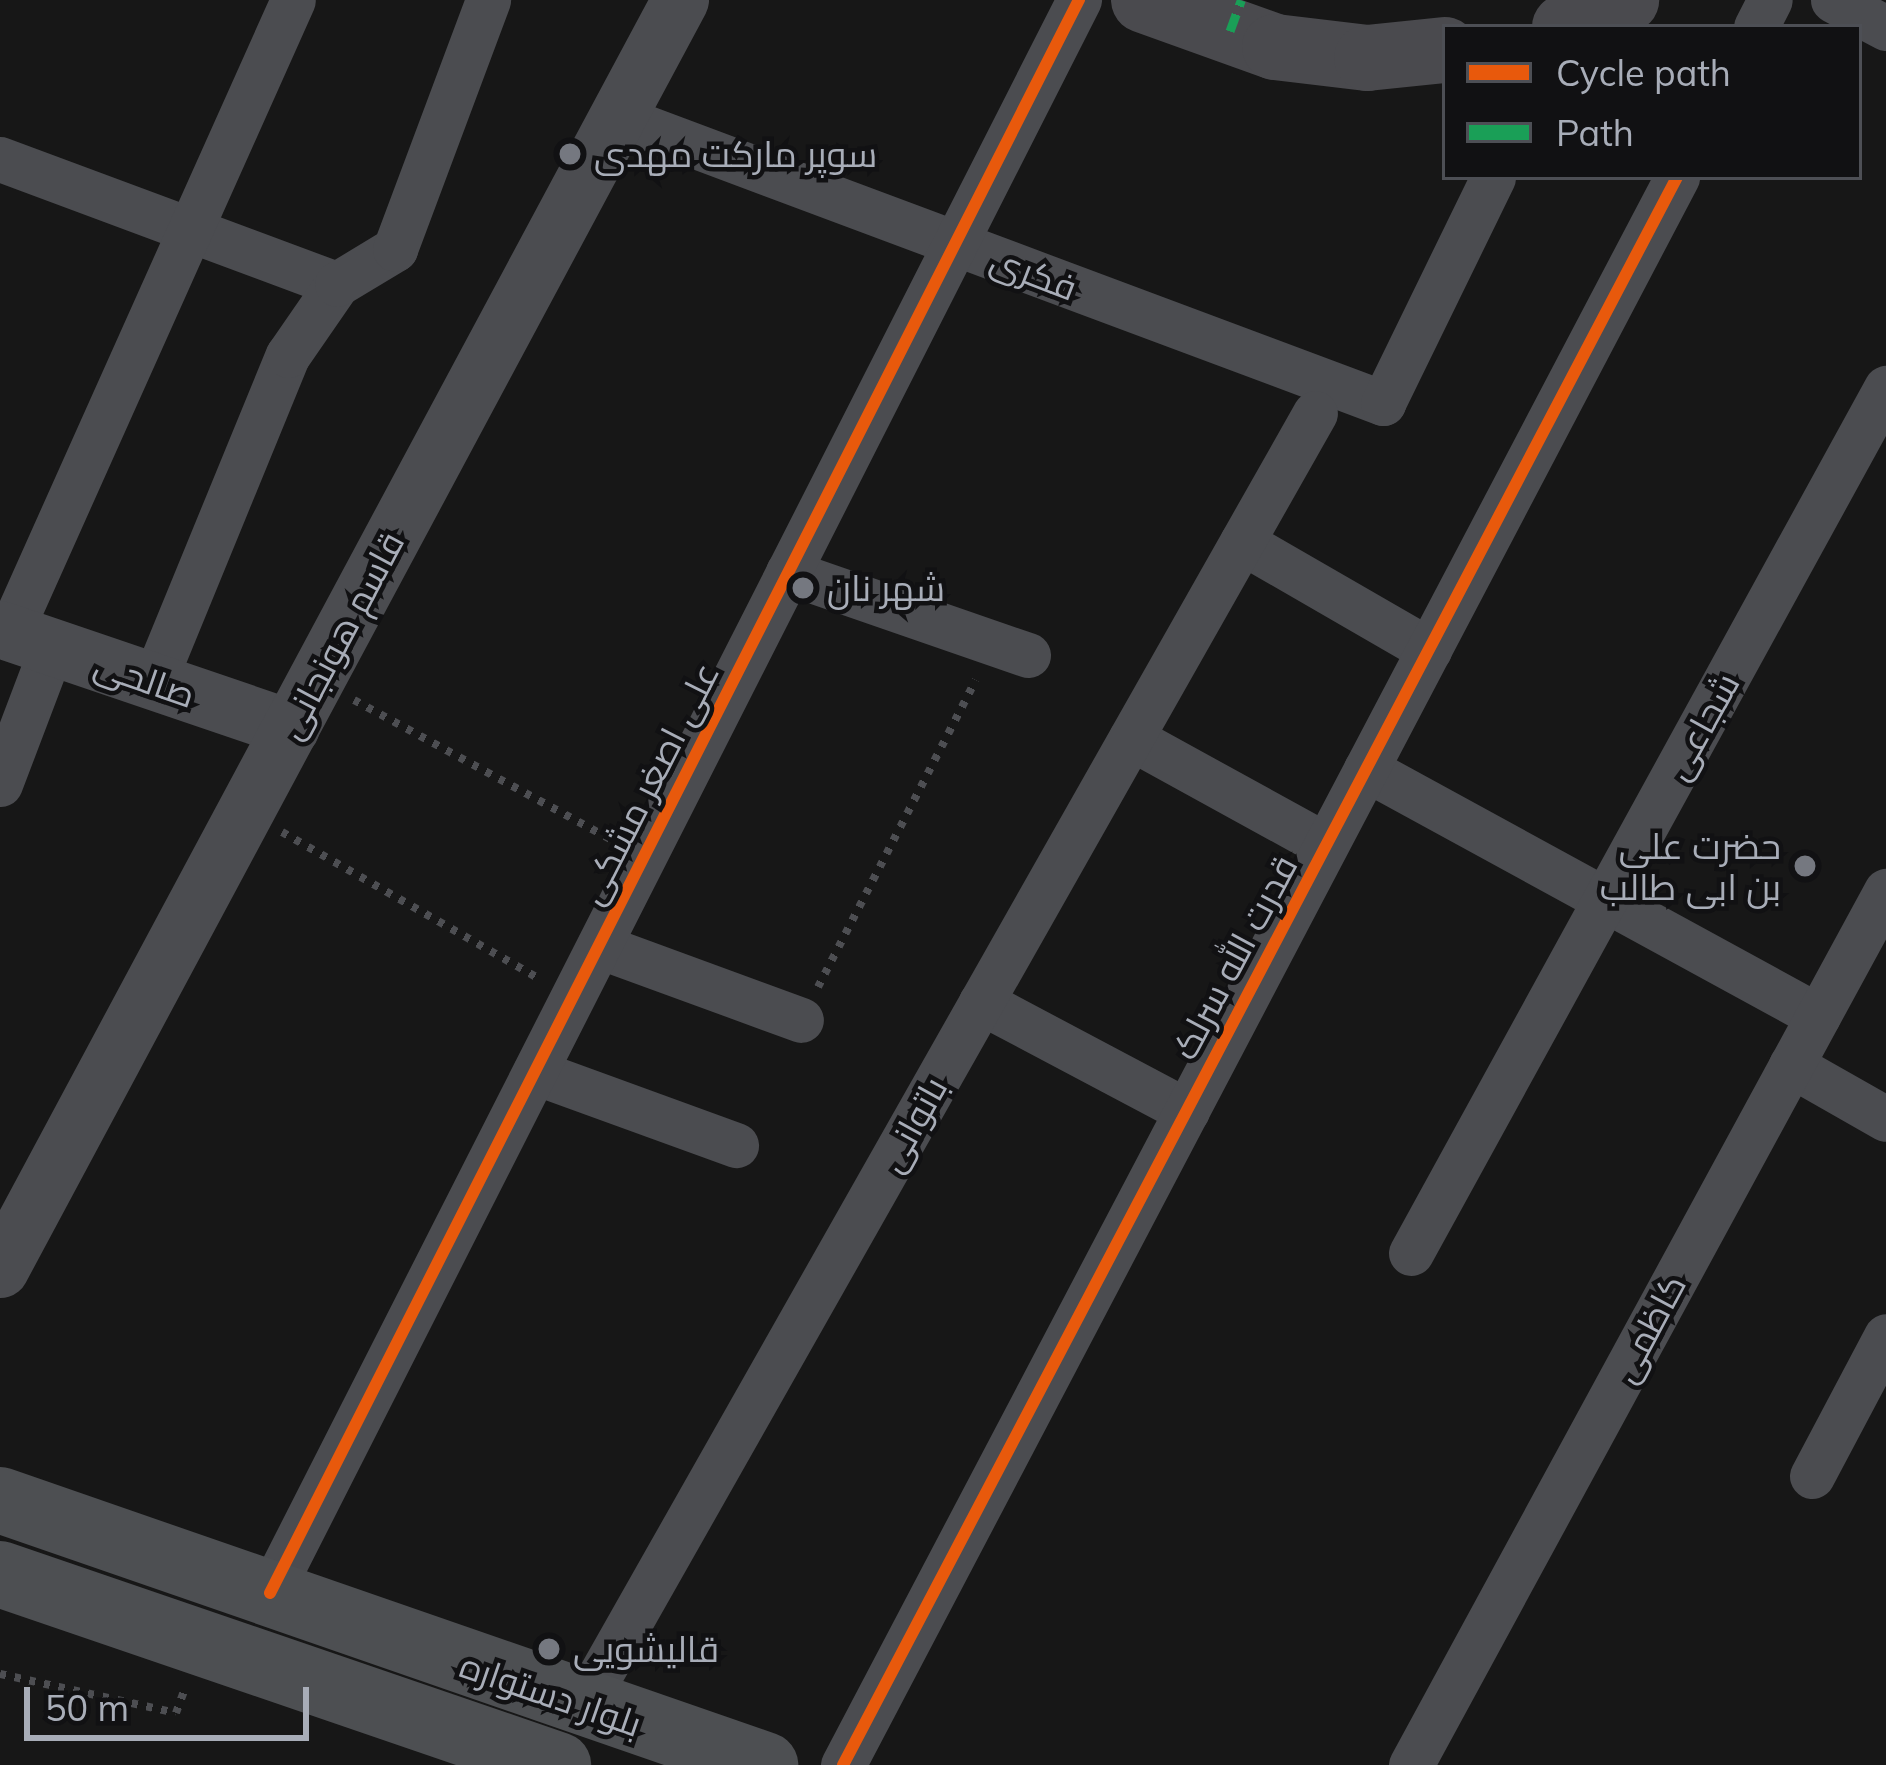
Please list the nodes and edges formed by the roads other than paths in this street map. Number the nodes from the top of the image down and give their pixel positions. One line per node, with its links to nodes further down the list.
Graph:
1 (292, 0): 16 (street)
2 (488, 0): 18 (street)
3 (680, 0): 12 (street, قاسم هونجانی)
4 (1079, 0): 17 (street, علی اصغر مشکی)
5 (1144, 0): 8 (main road)
6 (1626, 0): 9 (main road)
7 (1833, 0): 10 (street)
8 (1236, 16): 11 (main road)
9 (1572, 24)
10 (1886, 28)
11 (1442, 50)
12 (618, 117): 17 (street, فکری); 27 (street, قاسم هونجانی)
13 (0, 159): 16 (street)
14 (1492, 180): 17 (street, فکری)
15 (1675, 180): 25 (street, قدرت الله سرلک)
16 (188, 229): 18 (street); 23 (street)
17 (955, 244): 22 (street, علی اصغر مشکی)
18 (337, 284): 26 (street)
19 (1886, 388): 33 (street, شجاعی)
20 (1315, 413): 21 (street, باتوانی)
21 (1242, 542): 25 (street); 28 (street, باتوانی)
22 (788, 572): 24 (street); 34 (street, علی اصغر مشکی)
23 (20, 636): 26 (street, صالحی); 30 (street)
24 (1012, 649)
25 (1429, 650): 29 (street, قدرت الله سرلک)
26 (154, 681): 27 (street, صالحی)
27 (303, 703): 44 (street, قاسم هونجانی)
28 (1131, 737): 31 (street); 35 (street, باتوانی)
29 (1366, 769): 31 (street, قدرت الله سرلک); 33 (street)
30 (0, 784)
31 (1326, 844): 40 (street, قدرت الله سرلک)
32 (1886, 891): 36 (street, کاظمی)
33 (1605, 900): 36 (street); 43 (street, شجاعی)
34 (598, 946): 37 (street); 39 (street, علی اصغر مشکی)
35 (981, 1002): 40 (street); 50 (street, باتوانی)
36 (1818, 1016): 38 (street, کاظمی)
37 (801, 1020)
38 (1791, 1065): 41 (street); 53 (street, کاظمی)
39 (535, 1072): 42 (street); 49 (street, علی اصغر مشکی)
40 (1187, 1111): 52 (street, قدرت الله سرلک)
41 (1886, 1119)
42 (736, 1145)
43 (1411, 1253)
44 (0, 1269)
45 (1886, 1336): 46 (street)
46 (1811, 1476)
47 (0, 1499): 49 (main road, بلوار دستواره)
48 (0, 1574): 50 (main road, بلوار دستواره)
49 (270, 1594): 50 (main road, بلوار دستواره)
50 (570, 1736): 51 (main road, بلوار دستواره)
51 (765, 1765)
52 (843, 1765)
53 (1411, 1765)

